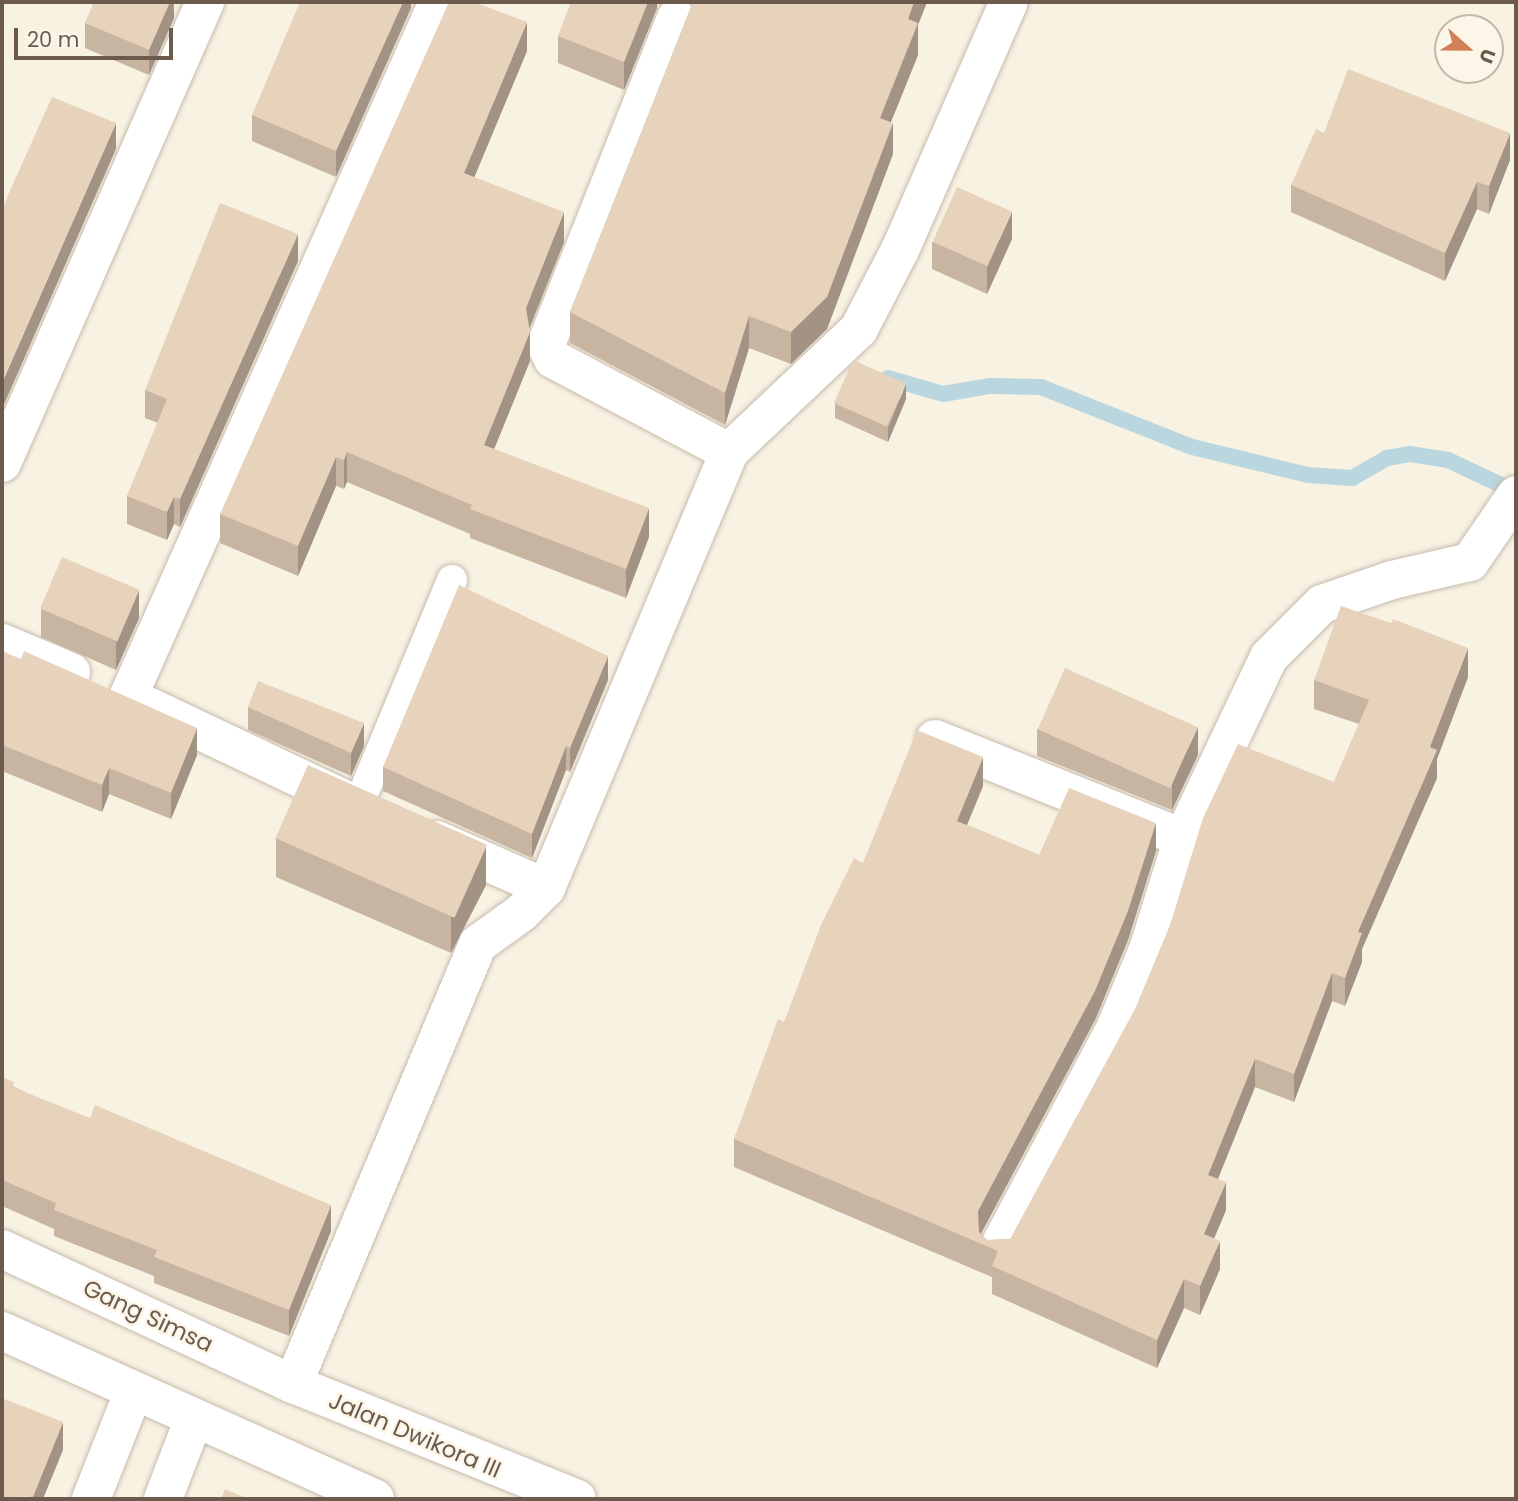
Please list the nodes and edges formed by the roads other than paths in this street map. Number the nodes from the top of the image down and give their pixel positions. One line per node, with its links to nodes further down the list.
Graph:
1 (205, 2): 6 (street)
2 (438, 2): 10 (street)
3 (1009, 2): 5 (street)
4 (677, 18): 5 (street)
5 (729, 452): 14 (street)
6 (2, 463)
7 (1516, 495): 13 (street)
8 (452, 580): 12 (lane)
9 (2, 643): 10 (street)
10 (128, 697): 12 (street)
11 (931, 737): 13 (street)
12 (358, 806): 14 (street)
13 (1183, 838): 16 (street)
14 (546, 888): 18 (street)
15 (2, 1249): 18 (street, Gang Simsa)
16 (998, 1249)
17 (2, 1331): 19 (street)
18 (293, 1384): 24 (street, Jalan Dwikora III)
19 (133, 1393): 20 (street); 21 (street)
20 (193, 1421): 22 (street); 23 (street)
21 (91, 1499)
22 (163, 1499)
23 (374, 1499)
24 (577, 1499)

